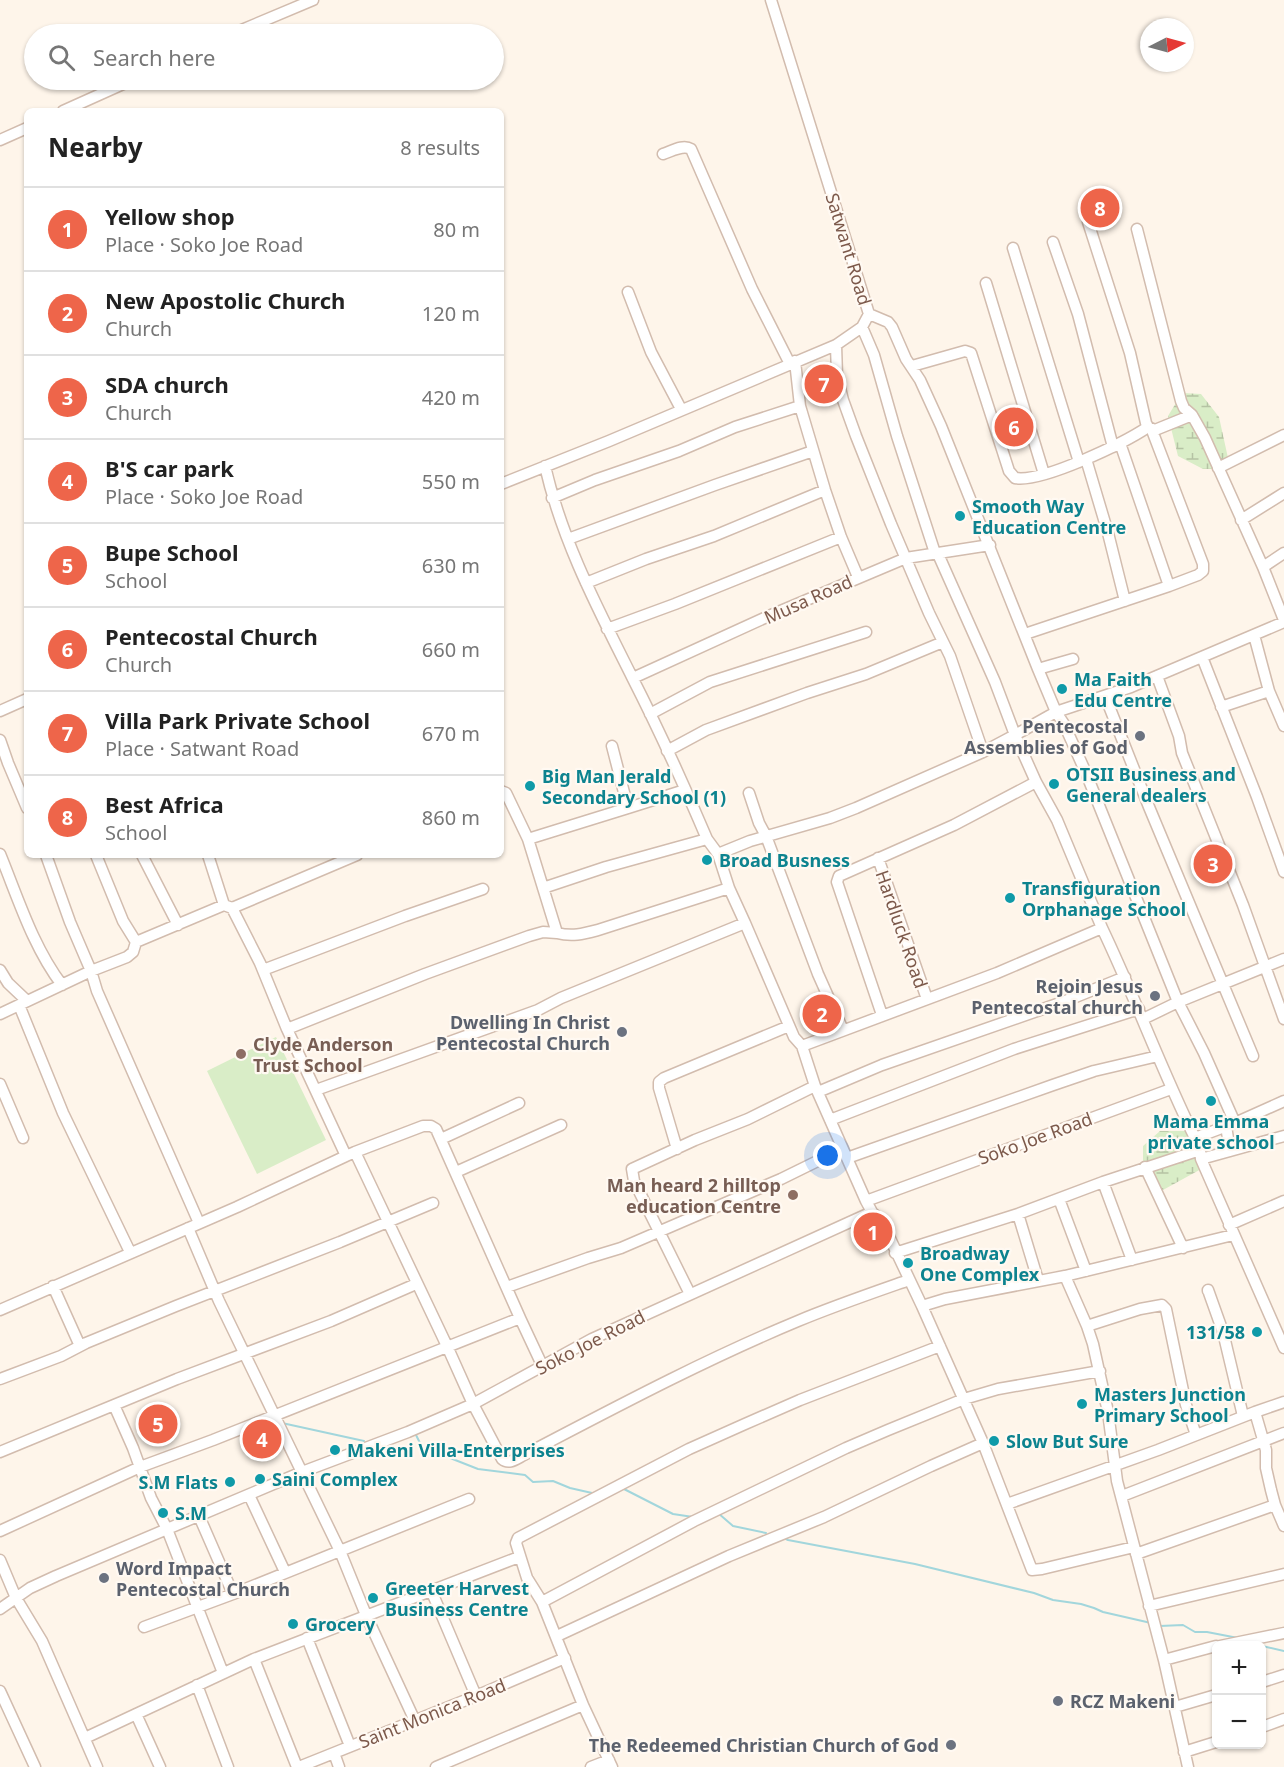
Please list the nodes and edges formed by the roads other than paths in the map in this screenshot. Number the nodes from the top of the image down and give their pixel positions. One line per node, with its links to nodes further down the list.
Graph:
1 (314, 0): 3 (street)
2 (771, 0): 15 (street, Satwant Road)
3 (256, 24)
4 (110, 90): 5 (street)
5 (70, 108)
6 (24, 129): 7 (street)
7 (0, 140)
8 (663, 154): 18 (street)
9 (1088, 222): 23 (street)
10 (1137, 229): 22 (street)
11 (1053, 242): 25 (street)
12 (1013, 248): 27 (street)
13 (986, 283): 30 (street)
14 (628, 292): 21 (street)
15 (869, 314): 16 (street, Satwant Road); 19 (street)
16 (862, 327): 17 (street, Satwant Road); 40 (street)
17 (836, 345): 18 (street, Satwant Road); 41 (street)
18 (792, 362): 20 (street); 21 (street, Satwant Road)
19 (912, 366): 30 (street); 38 (street)
20 (800, 406): 26 (street); 34 (street)
21 (681, 409): 28 (street, Satwant Road)
22 (1192, 415): 23 (street); 29 (street)
23 (1151, 429): 25 (street); 45 (street)
24 (1284, 435): 29 (street)
25 (1116, 445): 27 (street); 45 (street)
26 (813, 451): 32 (street); 37 (street)
27 (1082, 460): 30 (street); 46 (street)
28 (545, 466): 31 (street, Satwant Road); 34 (street)
29 (1218, 468): 35 (street)
30 (1044, 474)
31 (504, 483)
32 (825, 490): 36 (street); 44 (street)
33 (1284, 493): 35 (street)
34 (552, 498): 37 (street)
35 (1241, 520): 42 (street)
36 (841, 537): 43 (street); 48 (street)
37 (568, 539): 44 (street)
38 (990, 545): 40 (street, Musa Road); 50 (street)
39 (1284, 553): 42 (street)
40 (937, 554): 41 (street, Musa Road); 67 (street)
41 (906, 558): 43 (street, Musa Road); 52 (street)
42 (1263, 567): 47 (street)
43 (858, 577): 57 (street, Musa Road)
44 (586, 583): 48 (street)
45 (1169, 586): 46 (street)
46 (1125, 601): 50 (street)
47 (1284, 621): 51 (street)
48 (608, 629): 57 (street)
49 (866, 632): 65 (street)
50 (1025, 634): 55 (street)
51 (1254, 634): 53 (street); 58 (street)
52 (943, 642): 70 (street); 71 (street)
53 (1202, 657): 56 (street); 61 (street)
54 (1073, 659): 55 (street)
55 (1038, 669): 63 (street)
56 (1157, 676): 59 (street); 100 (street)
57 (633, 678): 65 (street)
58 (1269, 692): 61 (street); 64 (street)
59 (1105, 696): 63 (street); 105 (street)
60 (24, 700): 62 (street)
61 (1221, 707): 89 (street)
62 (0, 711)
63 (1056, 712): 67 (street); 108 (street)
64 (1281, 712): 66 (street)
65 (650, 714): 70 (street)
66 (1284, 726)
67 (1015, 735): 71 (street); 72 (street)
68 (0, 740): 76 (street)
69 (612, 746): 77 (street)
70 (667, 751): 73 (street)
71 (983, 752): 78 (street)
72 (1036, 782): 88 (street); 96 (street)
73 (685, 790): 77 (street); 80 (street)
74 (504, 793): 79 (street)
75 (749, 793): 78 (street)
76 (24, 801)
77 (628, 808): 79 (street)
78 (766, 836): 82 (street); 116 (street)
79 (528, 839): 90 (street)
80 (707, 840): 82 (street); 90 (street)
81 (0, 854): 106 (street)
82 (718, 854): 91 (street)
83 (47, 858): 102 (street)
84 (97, 858): 98 (street)
85 (144, 858): 95 (street)
86 (209, 858): 93 (street)
87 (350, 858): 93 (street)
88 (878, 858): 107 (street, Hardluck Road); 112 (street)
89 (1284, 872)
90 (543, 888): 97 (street)
91 (729, 888): 94 (street); 97 (street)
92 (483, 889): 103 (street)
93 (228, 907): 95 (street); 103 (street)
94 (746, 923): 114 (street); 123 (street)
95 (178, 925): 98 (street)
96 (1102, 928): 104 (street); 107 (street)
97 (557, 933): 115 (street)
98 (136, 942): 102 (street)
99 (1284, 959): 100 (street)
100 (1264, 966): 105 (street); 113 (street)
101 (0, 970): 109 (street)
102 (91, 970): 106 (street); 149 (street)
103 (263, 970): 115 (street)
104 (1125, 977): 111 (street); 121 (street)
105 (1222, 983): 108 (street); 119 (street)
106 (62, 985): 109 (street)
107 (927, 999): 112 (street)
108 (1178, 1002): 111 (street); 128 (street)
109 (23, 1003): 110 (street); 154 (street)
110 (0, 1014)
111 (1141, 1014): 118 (street); 126 (street)
112 (882, 1015): 116 (street)
113 (1284, 1019)
114 (789, 1026): 117 (street); 133 (street)
115 (287, 1029): 123 (street)
116 (843, 1030): 117 (street)
117 (802, 1046): 121 (street)
118 (1158, 1056): 122 (street); 136 (street)
119 (1253, 1056)
120 (0, 1084): 130 (street)
121 (817, 1089): 126 (street); 133 (street)
122 (1171, 1089): 131 (street); 142 (street, Soko Joe Road)
123 (316, 1090): 135 (street)
124 (1284, 1101): 128 (street)
125 (519, 1103): 132 (street)
126 (830, 1120): 136 (street)
127 (561, 1125): 139 (street)
128 (1230, 1125): 131 (street); 134 (street)
129 (1284, 1136): 134 (street)
130 (23, 1138)
131 (1195, 1138): 137 (street)
132 (441, 1139): 135 (street); 139 (street)
133 (677, 1149): 152 (street)
134 (1230, 1150): 137 (street)
135 (350, 1154): 148 (street); 149 (street)
136 (844, 1154): 142 (street); 152 (street)
137 (1200, 1154): 138 (street); 151 (street)
138 (1145, 1167): 140 (street); 153 (street)
139 (456, 1172): 163 (street)
140 (1103, 1182): 141 (street); 156 (street)
141 (1059, 1199): 146 (street); 157 (street)
142 (866, 1201): 145 (street)
143 (1281, 1202): 147 (street); 151 (street)
144 (433, 1203): 148 (street)
145 (872, 1212): 155 (street); 166 (street, Soko Joe Road)
146 (1018, 1214): 155 (street); 160 (street)
147 (1284, 1215)
148 (388, 1222): 161 (street); 164 (street)
149 (200, 1223): 150 (street)
150 (188, 1228): 154 (street); 164 (street)
151 (1231, 1230): 153 (street); 174 (street)
152 (658, 1232): 163 (street); 166 (street)
153 (1183, 1248): 156 (street)
154 (130, 1252): 162 (street)
155 (896, 1253): 159 (street)
156 (1132, 1260): 157 (street)
157 (1086, 1271): 158 (street)
158 (1065, 1275): 160 (street); 170 (street)
159 (909, 1280): 167 (street); 181 (street)
160 (1038, 1280): 167 (street)
161 (416, 1284): 171 (street); 175 (street)
162 (53, 1286): 168 (street); 173 (street)
163 (507, 1287): 169 (street)
164 (215, 1291): 173 (street); 175 (street)
165 (1208, 1291): 185 (street)
166 (690, 1294): 176 (street, Soko Joe Road)
167 (922, 1306): 172 (street)
168 (0, 1310)
169 (520, 1318): 171 (street); 176 (street)
170 (1087, 1326): 177 (street); 187 (street)
171 (447, 1346): 181 (street); 184 (street)
172 (940, 1346): 179 (street); 205 (street)
173 (80, 1347): 178 (street)
174 (1284, 1348)
175 (244, 1353): 182 (street); 184 (street)
176 (542, 1365): 181 (street, Soko Joe Road)
177 (1100, 1371): 179 (street); 191 (street)
178 (0, 1379)
179 (964, 1399): 189 (street); 212 (street)
180 (1284, 1402): 183 (street)
181 (473, 1404): 193 (street, Soko Joe Road)
182 (114, 1405): 190 (street); 192 (street)
183 (1255, 1412): 185 (street); 188 (street)
184 (274, 1415): 192 (street); 193 (street)
185 (1244, 1416): 187 (street)
186 (1284, 1433): 188 (street)
187 (1196, 1435): 191 (street)
188 (1264, 1441): 195 (street); 198 (street)
189 (983, 1443): 197 (street); 219 (street)
190 (0, 1452)
191 (1114, 1466): 195 (street); 197 (street)
192 (140, 1467): 201 (street); 202 (street)
193 (302, 1472): 194 (street, Soko Joe Road); 203 (street)
194 (249, 1495): 199 (street, Soko Joe Road); 207 (street)
195 (1122, 1496): 204 (street)
196 (469, 1499): 203 (street)
197 (1007, 1504): 204 (street)
198 (1275, 1505): 200 (street); 204 (street)
199 (199, 1516): 201 (street, Soko Joe Road); 210 (street)
200 (1284, 1527)
201 (167, 1529): 211 (street, Soko Joe Road); 214 (street)
202 (0, 1531)
203 (340, 1551): 207 (street); 216 (street)
204 (1135, 1551): 213 (street)
205 (519, 1557): 209 (street); 212 (street)
206 (0, 1560): 211 (street)
207 (285, 1572): 210 (street)
208 (1284, 1574): 213 (street)
209 (431, 1590): 216 (street); 231 (street)
210 (233, 1594): 214 (street)
211 (16, 1598): 215 (street, Soko Joe Road); 239 (street)
212 (542, 1602): 219 (street)
213 (1149, 1606): 225 (street)
214 (196, 1608): 217 (street); 226 (street)
215 (0, 1609)
216 (366, 1615): 220 (street); 237 (street)
217 (144, 1626)
218 (1284, 1633): 221 (street)
219 (557, 1636): 223 (street)
220 (307, 1638): 224 (street); 241 (street)
221 (1241, 1641)
222 (1212, 1648): 225 (street)
223 (565, 1658): 231 (street, Saint Monica Road); 233 (street)
224 (254, 1659): 226 (street); 249 (street)
225 (1164, 1660): 234 (street)
226 (223, 1673): 229 (street)
227 (1284, 1676): 228 (street)
228 (1266, 1681)
229 (197, 1685): 235 (street); 248 (street)
230 (0, 1691): 245 (street)
231 (476, 1696): 237 (street, Saint Monica Road)
232 (1212, 1696): 234 (street)
233 (583, 1705): 244 (street); 251 (street)
234 (1175, 1707): 242 (street)
235 (136, 1714): 239 (street); 247 (street)
236 (1284, 1719): 238 (street)
237 (415, 1721): 241 (street, Saint Monica Road)
238 (1266, 1726)
239 (85, 1738): 246 (street)
240 (1212, 1743): 242 (street)
241 (350, 1746): 243 (street, Saint Monica Road)
242 (1184, 1752): 253 (street)
243 (334, 1753): 249 (street, Saint Monica Road); 250 (street)
244 (610, 1764): 252 (street)
245 (35, 1767)
246 (98, 1767)
247 (160, 1767)
248 (228, 1767)
249 (298, 1767)
250 (339, 1767)
251 (436, 1767)
252 (591, 1767)
253 (1188, 1767)

